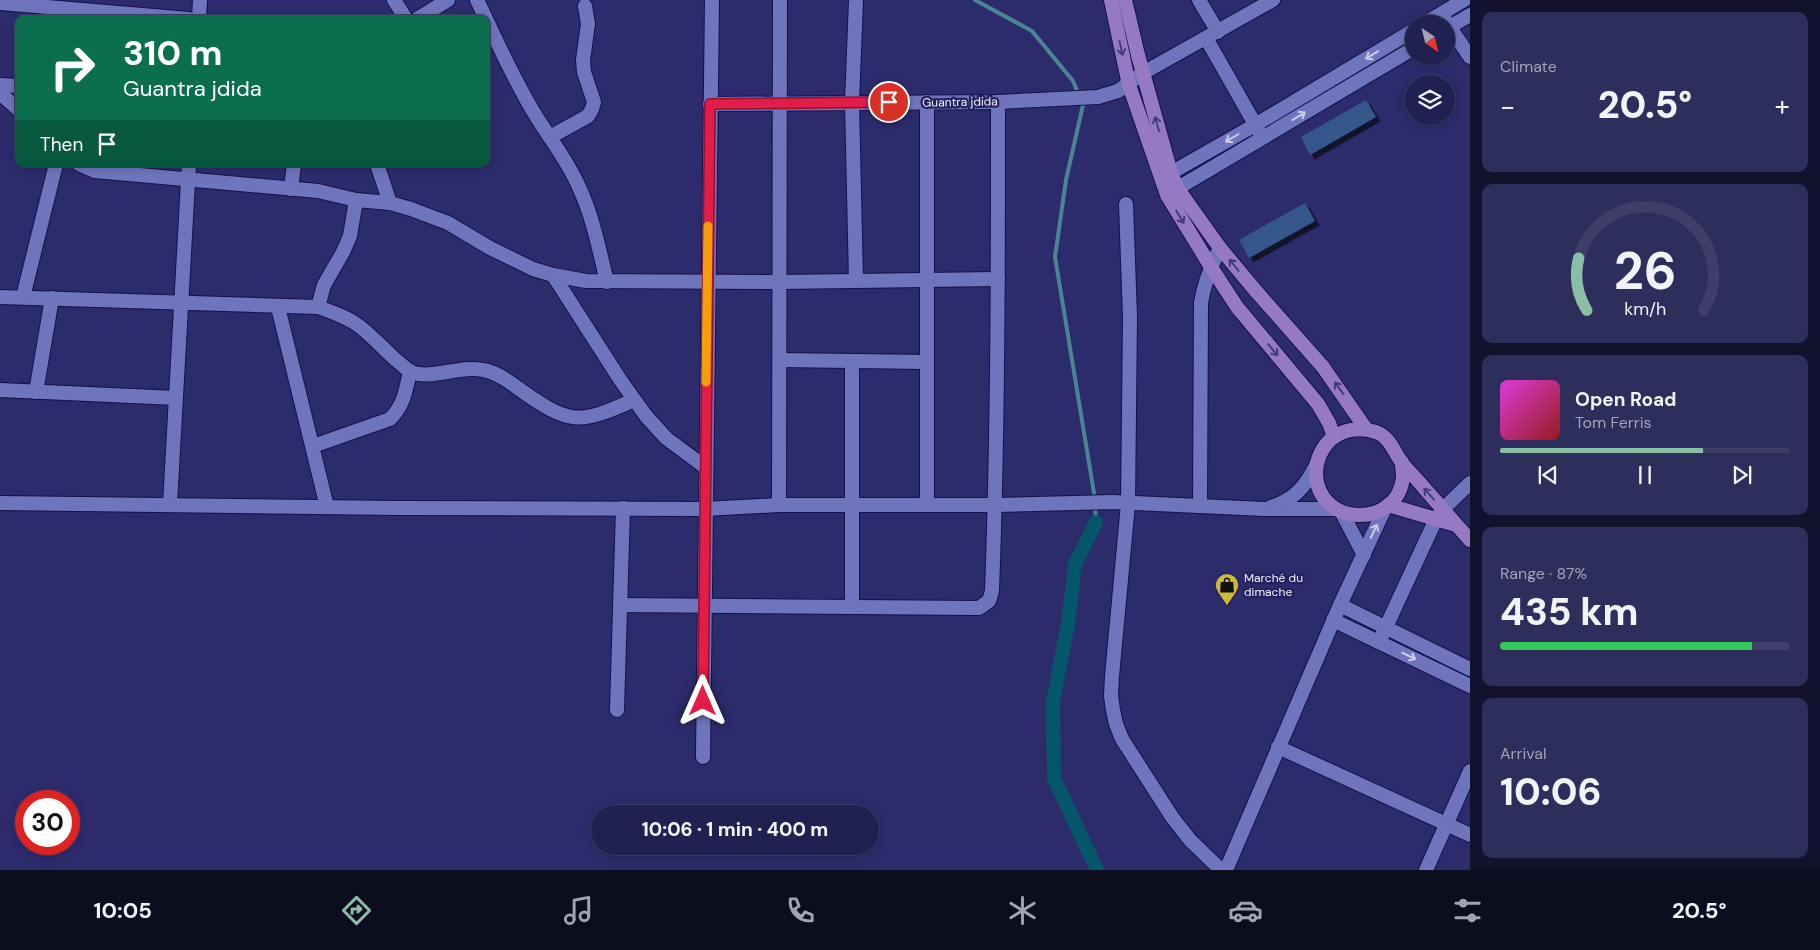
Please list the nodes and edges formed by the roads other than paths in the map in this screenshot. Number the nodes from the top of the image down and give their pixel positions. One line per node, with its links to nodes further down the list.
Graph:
1 (200, 0): 18 (street)
2 (394, 0): 19 (street)
3 (448, 0): 20 (street)
4 (477, 0): 21 (street)
5 (780, 0): 37 (street)
6 (856, 0): 38 (street)
7 (1111, 0): 32 (main road, one-way to 32)
8 (1125, 0): 30 (main road)
9 (1199, 0): 25 (street)
10 (1273, 0): 25 (street, Guantra jdida)
11 (1464, 0): 16 (street)
12 (711, 1): 39 (street)
13 (0, 3): 15 (street)
14 (585, 6): 42 (street)
15 (47, 13): 17 (street)
16 (1441, 14)
17 (94, 15)
18 (199, 15)
19 (403, 15)
20 (424, 15)
21 (484, 15)
22 (1470, 15): 23 (street)
23 (1455, 24)
24 (490, 27): 42 (street)
25 (1212, 35): 30 (street, Guantra jdida); 41 (street)
26 (1405, 35): 41 (street, one-way to 41)
27 (1455, 37): 29 (street)
28 (1405, 53): 43 (street, one-way to 28)
29 (1470, 57)
30 (1143, 73): 32 (street, Guantra jdida); 49 (main road, one-way to 30)
31 (0, 84): 33 (street)
32 (1129, 85): 36 (street, Guantra jdida); 49 (main road)
33 (15, 86)
34 (0, 93): 40 (street)
35 (927, 102): 36 (street, Guantra jdida); 38 (street, Guantra jdida); 60 (street)
36 (998, 102): 59 (street)
37 (780, 103): 38 (street, Guantra jdida); 39 (street, Guantra jdida); 63 (street)
38 (852, 103): 64 (street)
39 (710, 104): 61 (street)
40 (15, 106)
41 (1256, 125): 43 (street); 49 (street, one-way to 49)
42 (550, 137): 62 (street)
43 (1263, 138): 52 (street)
44 (55, 167): 66 (street)
45 (85, 167): 50 (street)
46 (189, 167): 50 (street)
47 (294, 167): 51 (street)
48 (378, 167): 54 (street)
49 (1166, 176): 52 (main road)
50 (188, 180): 51 (street); 68 (street)
51 (291, 189): 53 (street)
52 (1173, 192): 56 (main road); 57 (main road, one-way to 57)
53 (356, 200): 54 (street); 70 (street)
54 (390, 203): 58 (street)
55 (1126, 204): 88 (street)
56 (1220, 248): 57 (street); 79 (main road, one-way to 56)
57 (1211, 267): 80 (main road, one-way to 80); 93 (street)
58 (553, 275): 62 (street); 78 (street)
59 (998, 279): 60 (street); 92 (street)
60 (927, 280): 64 (street); 73 (street)
61 (708, 281): 62 (street); 63 (street); 84 (street)
62 (607, 282)
63 (780, 282): 64 (street); 71 (street)
64 (856, 282)
65 (0, 296): 66 (street)
66 (23, 297): 67 (street)
67 (52, 298): 68 (street); 76 (street)
68 (182, 302): 69 (street); 77 (street)
69 (278, 307): 70 (street); 81 (street)
70 (318, 307): 74 (street)
71 (780, 360): 72 (street); 89 (street)
72 (852, 361): 73 (street); 90 (street)
73 (927, 362): 91 (street)
74 (410, 371): 78 (street); 81 (street)
75 (0, 390): 76 (street)
76 (36, 392): 77 (street)
77 (176, 398): 87 (street)
78 (634, 400): 84 (street)
79 (1366, 429): 80 (main road); 82 (main road)
80 (1334, 437): 83 (main road)
81 (314, 446): 94 (street)
82 (1402, 462): 95 (main road); 100 (main road, one-way to 82)
83 (1316, 465): 98 (street); 99 (main road)
84 (705, 467): 97 (street)
85 (1470, 483): 100 (street)
86 (0, 503): 87 (street)
87 (170, 504): 94 (street)
88 (1128, 504): 92 (street); 93 (street); 120 (street)
89 (779, 505): 90 (street); 97 (street)
90 (852, 505): 91 (street); 106 (street)
91 (927, 505): 92 (street)
92 (995, 505): 106 (street)
93 (1200, 506): 98 (street)
94 (327, 507): 96 (street)
95 (1386, 507): 99 (main road); 100 (main road); 102 (street, one-way to 95)
96 (623, 508): 97 (street); 103 (street)
97 (704, 509): 105 (street)
98 (1264, 509): 99 (street)
99 (1339, 511): 102 (street)
100 (1440, 514): 101 (main road); 109 (street)
101 (1470, 540)
102 (1364, 555): 104 (street)
103 (620, 605): 105 (street); 114 (street)
104 (1340, 605): 107 (street); 108 (street)
105 (704, 607): 106 (street); 116 (street)
106 (852, 607)
107 (1369, 619): 109 (street); 110 (street)
108 (1333, 620): 110 (street); 115 (street)
109 (1386, 628): 111 (street); 112 (street)
110 (1362, 634): 111 (street)
111 (1378, 642): 113 (street, one-way to 113)
112 (1470, 669)
113 (1470, 686)
114 (617, 710)
115 (1278, 747): 118 (street); 121 (street)
116 (703, 757)
117 (1470, 771): 118 (street)
118 (1446, 824): 119 (street); 122 (street)
119 (1470, 835)
120 (1221, 870)
121 (1226, 870)
122 (1426, 870)

